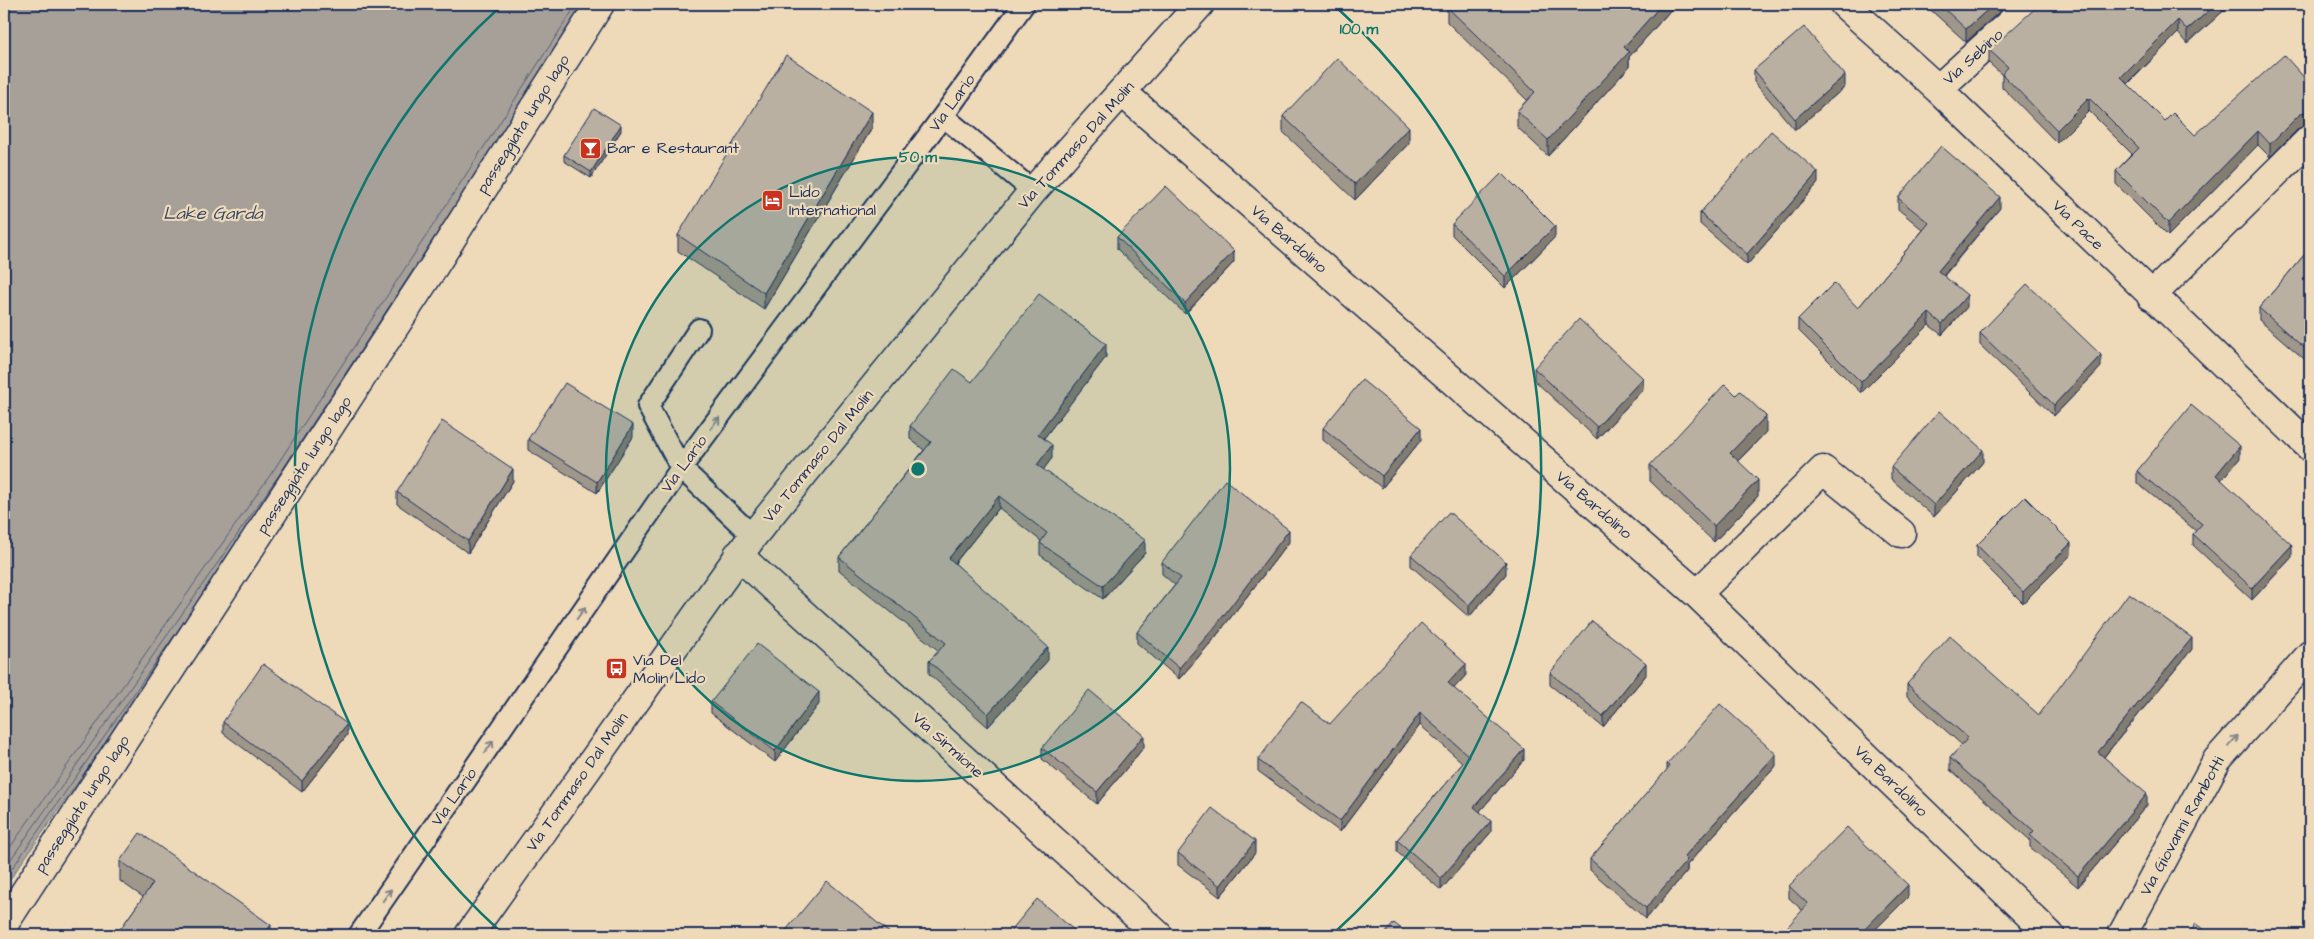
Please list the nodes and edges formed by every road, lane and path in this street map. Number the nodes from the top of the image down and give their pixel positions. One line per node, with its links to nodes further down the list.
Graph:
1 (600, 4): 19 (street, passeggiata lungo lago)
2 (1024, 4): 8 (lane, Via Lario)
3 (1200, 4): 7 (street, Via Tommaso Dal Molin)
4 (1844, 4): 6 (street, Via Pace)
5 (2031, 4): 6 (street, Via Sebino)
6 (1938, 89): 11 (street, Via Pace)
7 (1122, 93): 10 (street, Via Tommaso Dal Molin); 17 (street, Via Bardolino)
8 (943, 116): 10 (lane); 14 (lane, Via Lario, one-way to 8)
9 (2310, 139): 11 (street)
10 (1033, 192): 16 (street, Via Tommaso Dal Molin)
11 (2152, 296): 13 (street, Via Pace)
12 (699, 329): 14 (lane)
13 (2310, 447)
14 (681, 468): 16 (lane); 20 (lane, Via Lario, one-way to 14)
15 (1901, 533): 17 (street)
16 (745, 545): 21 (street, Via Tommaso Dal Molin); 22 (street, Via Sirmione)
17 (1696, 594): 23 (street, Via Bardolino)
18 (2310, 655): 24 (street, Via Giovanni Rambotti, one-way to 18)
19 (4, 924)
20 (359, 935)
21 (469, 935)
22 (1158, 935)
23 (2050, 935)
24 (2122, 935)

